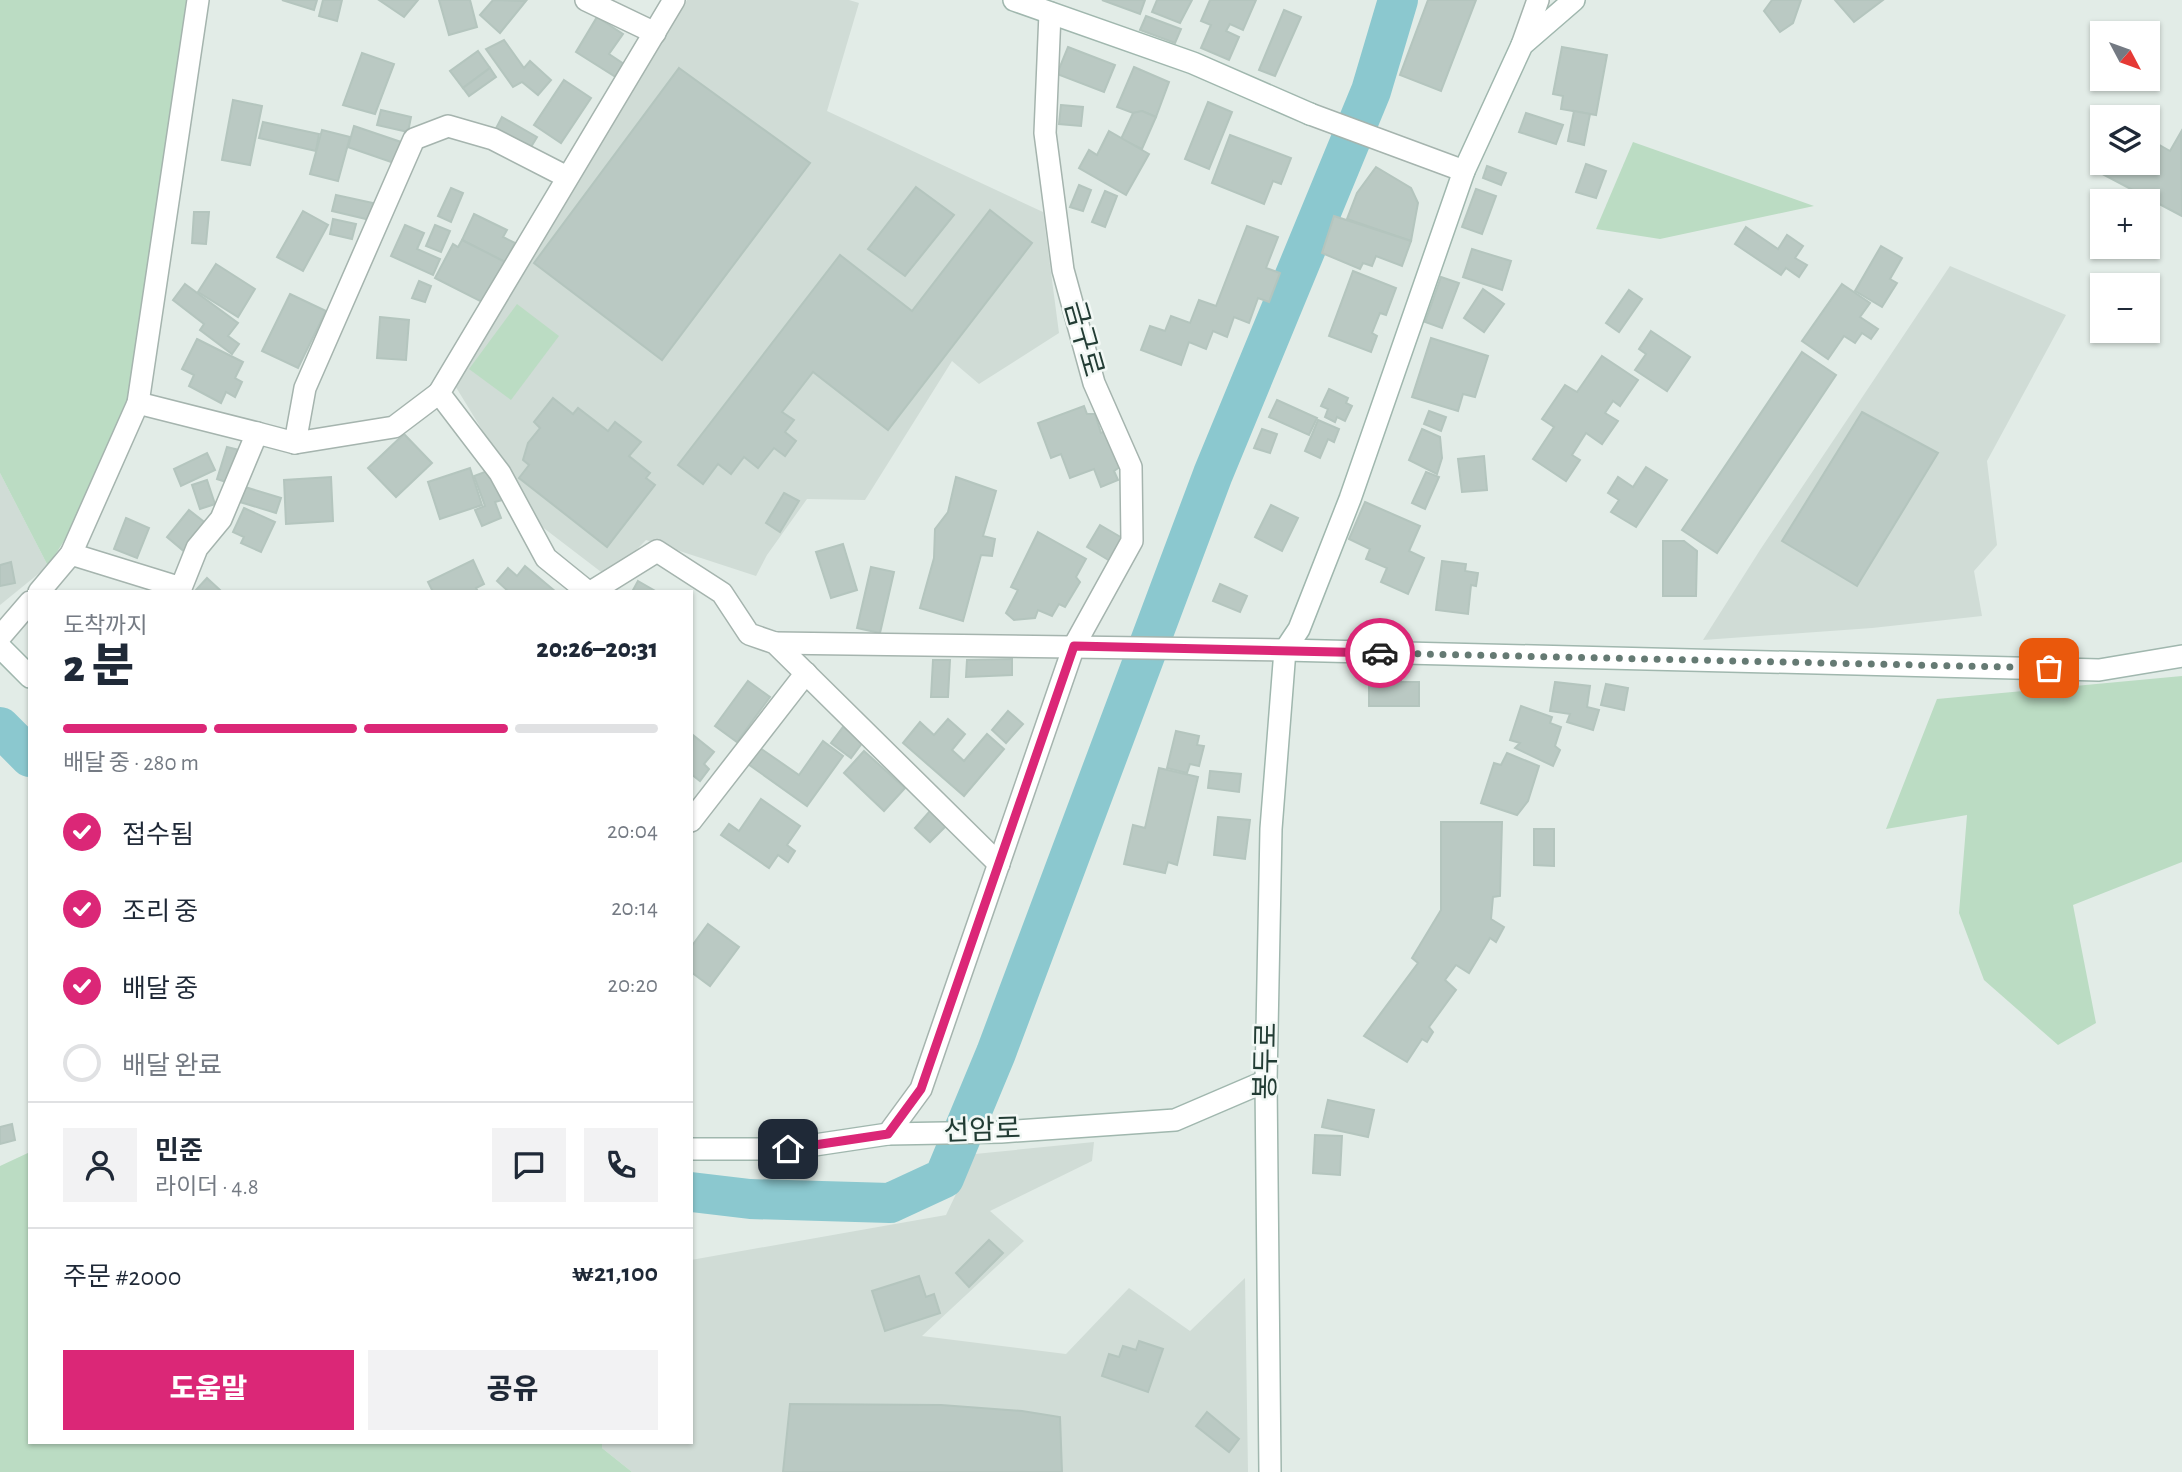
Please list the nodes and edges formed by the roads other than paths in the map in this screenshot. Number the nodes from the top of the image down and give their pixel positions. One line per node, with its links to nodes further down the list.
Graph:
1 (198, 0): 13 (street)
2 (586, 0): 8 (street)
3 (674, 0): 8 (street)
4 (1014, 0): 7 (street)
5 (1538, 0): 9 (street)
6 (1574, 0): 9 (street)
7 (1050, 13): 10 (street); 25 (street, 금구로)
8 (655, 33): 11 (street)
9 (1522, 45): 10 (street)
10 (1464, 171): 26 (street)
11 (567, 177): 12 (street); 15 (street)
12 (439, 393): 15 (street); 19 (street)
13 (138, 403): 14 (street); 16 (street)
14 (257, 433): 15 (street); 18 (street)
15 (295, 443)
16 (71, 554): 17 (street); 18 (street)
17 (41, 590)
18 (183, 590)
19 (587, 590)
20 (593, 590): 23 (street)
21 (28, 604): 22 (street)
22 (0, 637)
23 (775, 643): 25 (street); 28 (street)
24 (0, 647): 29 (street)
25 (1080, 647): 26 (street); 31 (street, 금구로)
26 (1284, 650): 27 (street); 32 (street, 봉두로)
27 (2182, 656)
28 (806, 673): 30 (street); 31 (street)
29 (28, 675)
30 (693, 818)
31 (999, 864): 33 (street, 금구로)
32 (1266, 1081): 33 (street, 선암로); 35 (street, 봉두로)
33 (888, 1134): 34 (street, 선암로)
34 (693, 1149)
35 (1270, 1472)

